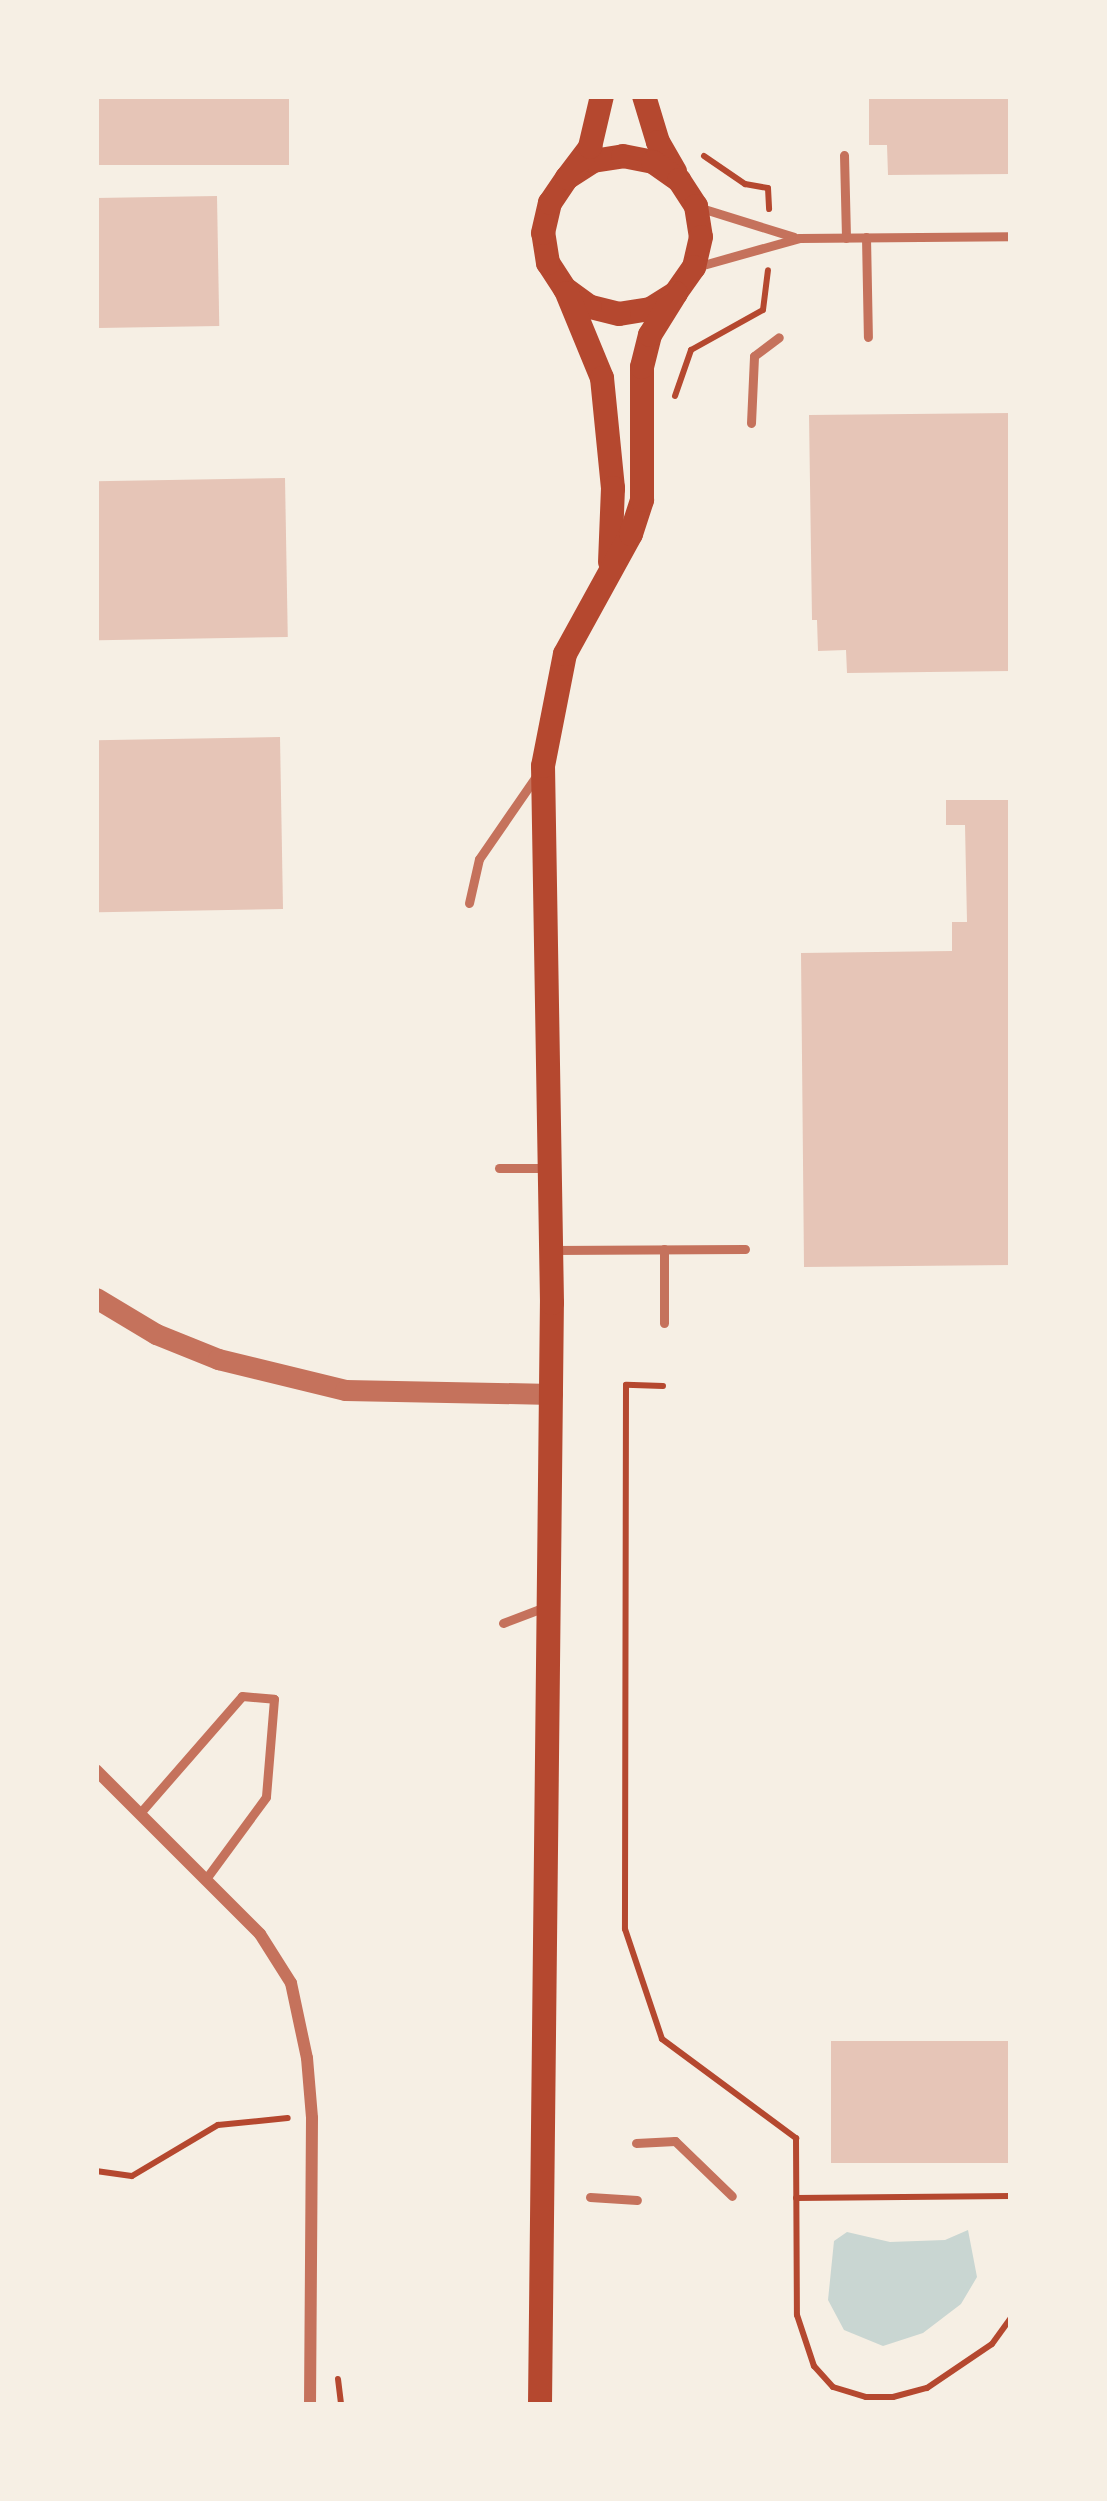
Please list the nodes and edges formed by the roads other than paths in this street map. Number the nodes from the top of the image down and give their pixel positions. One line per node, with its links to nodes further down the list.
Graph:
1 (602, 96): 4 (main road)
2 (644, 96): 5 (main road)
3 (844, 155): 9 (lane)
4 (567, 178): 5 (main road); 12 (main road)
5 (679, 180): 6 (main road)
6 (696, 206): 8 (lane); 11 (main road)
7 (1011, 236): 10 (lane)
8 (799, 238): 9 (lane); 11 (lane)
9 (846, 238): 10 (lane)
10 (866, 238): 15 (lane)
11 (694, 267): 13 (main road)
12 (565, 289): 13 (main road); 17 (main road)
13 (676, 292): 17 (main road)
14 (779, 337): 16 (lane)
15 (868, 337)
16 (751, 423)
17 (610, 565): 18 (main road)
18 (543, 766): 19 (lane); 21 (main road)
19 (469, 903)
20 (499, 1168): 21 (lane)
21 (551, 1168): 23 (main road)
22 (664, 1249): 23 (lane); 24 (lane); 26 (lane)
23 (552, 1250): 27 (main road)
24 (745, 1250)
25 (96, 1298): 27 (street)
26 (664, 1323)
27 (552, 1394): 28 (main road)
28 (550, 1605): 29 (lane); 38 (main road)
29 (503, 1623)
30 (96, 1769): 31 (street)
31 (140, 1813): 32 (street); 32 (lane)
32 (205, 1880): 37 (street)
33 (636, 2143): 34 (lane)
34 (732, 2196)
35 (590, 2197): 36 (lane)
36 (637, 2200)
37 (310, 2405)
38 (540, 2405)

